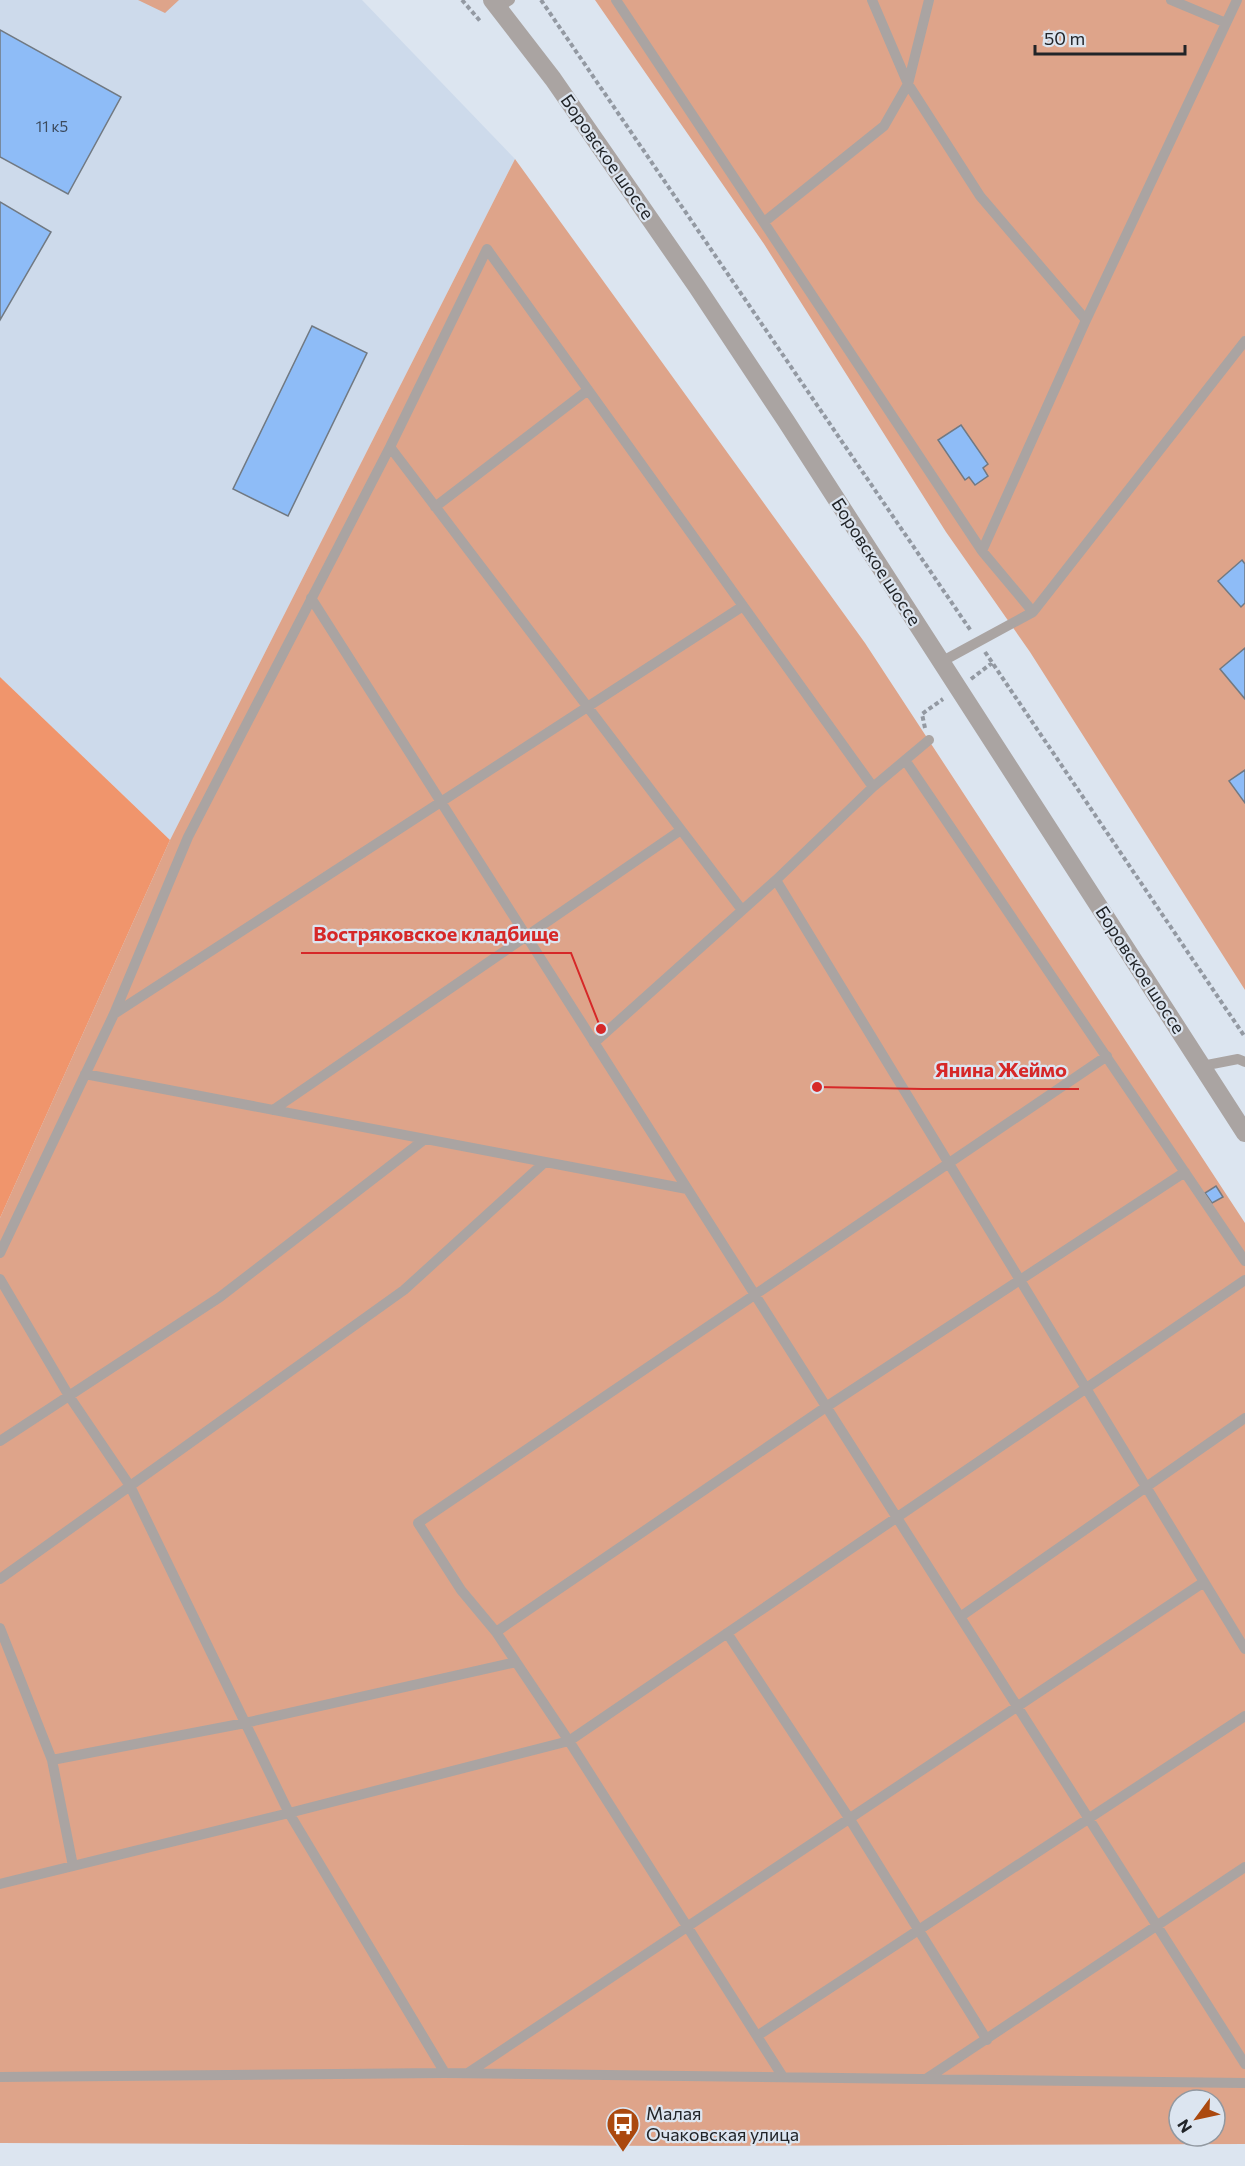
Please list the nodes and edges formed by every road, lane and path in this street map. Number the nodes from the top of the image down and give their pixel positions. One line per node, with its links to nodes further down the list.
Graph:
1 (462, 0): 9 (path)
2 (541, 0): 22 (path)
3 (616, 0): 12 (lane)
4 (872, 0): 11 (lane)
5 (929, 0): 11 (lane)
6 (1171, 0): 10 (lane)
7 (1237, 0): 10 (lane)
8 (501, 2): 23 (street, Боровское шоссе)
9 (481, 22)
10 (1226, 23): 13 (lane)
11 (908, 84): 12 (lane); 13 (lane)
12 (764, 222): 18 (lane)
13 (1086, 320): 18 (lane)
14 (1245, 341): 21 (lane)
15 (588, 390): 16 (lane); 17 (lane); 20 (lane)
16 (390, 447): 17 (lane); 19 (lane)
17 (435, 507): 24 (lane)
18 (982, 551): 21 (lane)
19 (311, 598): 28 (lane); 33 (lane)
20 (743, 606): 24 (lane); 27 (lane)
21 (1033, 612): 22 (lane)
22 (978, 642): 23 (lane); 34 (path)
23 (941, 662): 38 (street, Боровское шоссе)
24 (588, 707): 28 (lane); 29 (lane)
25 (929, 740): 26 (lane)
26 (905, 760): 27 (lane); 36 (lane)
27 (873, 787): 30 (lane)
28 (441, 802): 32 (lane); 33 (lane)
29 (681, 830): 31 (lane); 32 (lane)
30 (776, 880): 31 (lane); 44 (lane)
31 (742, 910): 35 (lane)
32 (526, 936): 35 (lane); 40 (lane)
33 (114, 1014): 39 (lane)
34 (1245, 1037)
35 (594, 1043): 46 (lane)
36 (1107, 1056): 44 (lane); 45 (lane)
37 (1245, 1062): 38 (lane)
38 (1202, 1066): 41 (street, Боровское шоссе)
39 (85, 1074): 40 (lane); 47 (lane)
40 (273, 1110): 42 (lane)
41 (1245, 1133)
42 (425, 1139): 43 (lane); 54 (lane)
43 (545, 1162): 46 (lane); 58 (lane)
44 (948, 1163): 50 (lane); 52 (lane)
45 (1185, 1172): 48 (lane); 50 (lane)
46 (687, 1189): 52 (lane)
47 (0, 1253)
48 (1245, 1261)
49 (0, 1279): 54 (lane)
50 (1020, 1280): 53 (lane); 55 (lane)
51 (1245, 1280): 53 (lane)
52 (755, 1294): 55 (lane); 65 (lane)
53 (1086, 1389): 59 (lane); 60 (lane)
54 (69, 1396): 57 (lane); 58 (lane)
55 (826, 1407): 60 (lane); 65 (lane)
56 (1245, 1418): 59 (lane)
57 (0, 1441)
58 (130, 1486): 61 (lane); 71 (lane)
59 (1146, 1487): 62 (lane); 63 (lane)
60 (897, 1517): 63 (lane); 66 (lane)
61 (0, 1579)
62 (1204, 1582): 67 (lane); 69 (lane)
63 (960, 1617): 69 (lane)
64 (0, 1628): 73 (lane)
65 (496, 1632): 68 (lane)
66 (727, 1633): 72 (lane); 75 (lane)
67 (1245, 1649)
68 (516, 1662): 71 (lane); 72 (lane)
69 (1017, 1706): 75 (lane); 76 (lane)
70 (1245, 1716): 76 (lane)
71 (245, 1723): 73 (lane); 74 (lane)
72 (569, 1741): 74 (lane); 81 (lane)
73 (52, 1760): 77 (lane)
74 (289, 1813): 77 (lane); 86 (lane)
75 (849, 1818): 81 (lane); 82 (lane)
76 (1089, 1818): 80 (lane); 82 (lane)
77 (73, 1866): 79 (lane)
78 (1245, 1867): 80 (lane)
79 (0, 1884)
80 (1157, 1926): 84 (lane); 85 (lane)
81 (687, 1927): 83 (lane); 87 (lane)
82 (919, 1929): 83 (lane); 84 (lane)
83 (757, 2036): 89 (lane)
84 (987, 2040): 90 (lane)
85 (1245, 2064)
86 (446, 2073): 87 (lane); 88 (lane)
87 (468, 2073): 89 (lane)
88 (0, 2077)
89 (783, 2077): 90 (lane)
90 (926, 2079): 91 (lane)
91 (1245, 2083)

